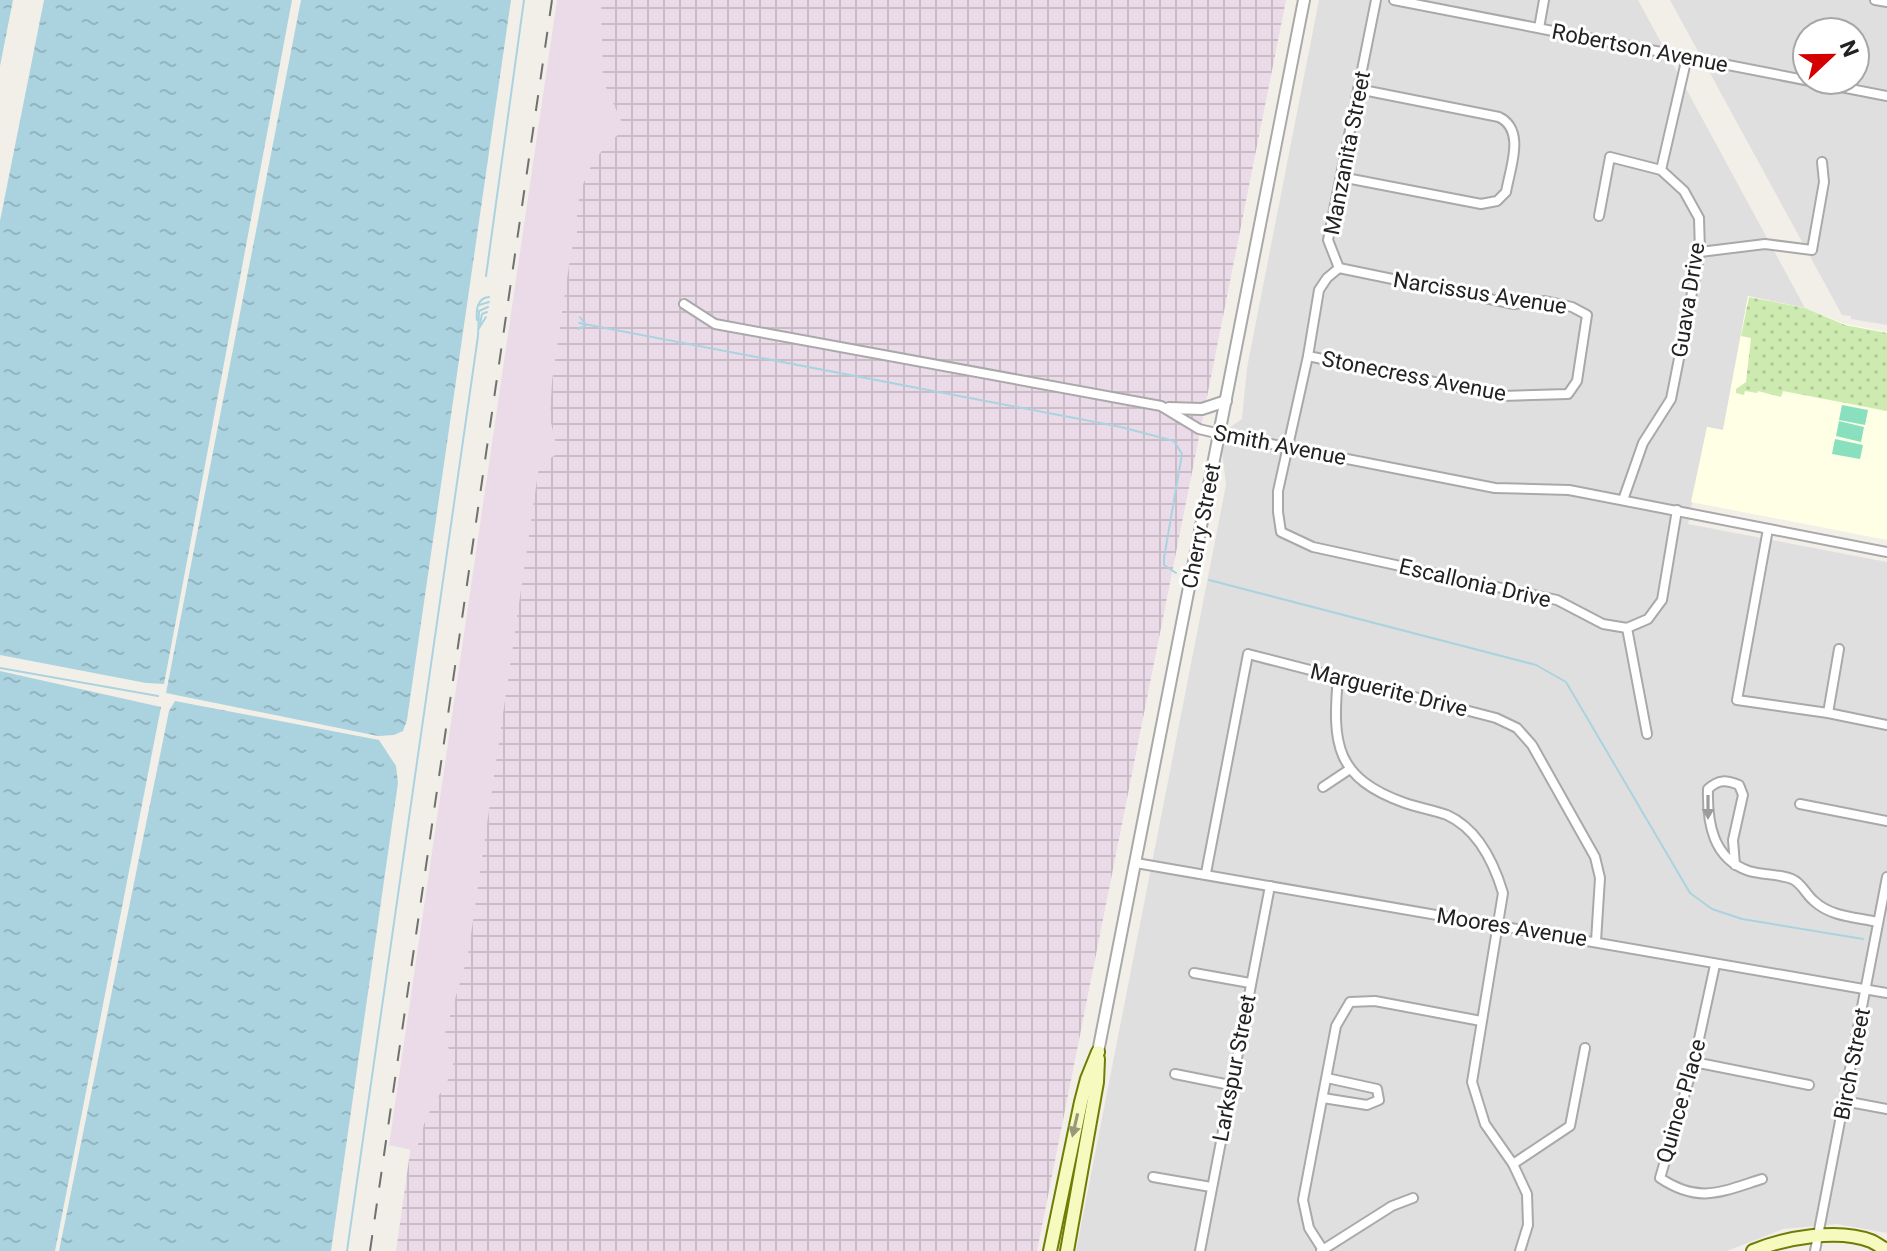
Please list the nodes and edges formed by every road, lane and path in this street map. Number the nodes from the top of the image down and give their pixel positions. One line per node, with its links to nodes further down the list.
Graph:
1 (1304, 0): 20 (street, Cherry Street)
2 (1376, 0): 9 (street, Manzanita Street)
3 (1394, 0): 7 (street, Robertson Avenue)
4 (1544, 0): 7 (street)
5 (1875, 0): 6 (street)
6 (1887, 2)
7 (1539, 28): 8 (street, Robertson Avenue)
8 (1687, 57): 10 (street, Robertson Avenue); 12 (street)
9 (1358, 89): 13 (street, Manzanita Street); 13 (street)
10 (1887, 96)
11 (1822, 162): 15 (street)
12 (1661, 170): 14 (street); 15 (street, Guava Drive)
13 (1341, 177): 16 (street, Manzanita Street)
14 (1599, 216)
15 (1700, 252): 24 (street, Guava Drive)
16 (1339, 268): 18 (street, Manzanita Street); 19 (street, Narcissus Avenue)
17 (684, 304): 21 (street, Smith Avenue)
18 (1308, 356): 19 (street, Stonecress Avenue); 23 (street, Manzanita Street)
19 (1568, 394)
20 (1226, 401): 21 (street); 22 (street, Cherry Street)
21 (1169, 408): 22 (street, Smith Avenue)
22 (1220, 434): 23 (street, Smith Avenue); 39 (street, Cherry Street)
23 (1288, 447): 24 (street, Smith Avenue); 27 (street, Manzanita Street)
24 (1623, 500): 25 (street, Smith Avenue)
25 (1677, 510): 26 (street, Smith Avenue); 29 (street)
26 (1768, 529): 28 (street, Smith Avenue); 32 (street)
27 (1281, 532): 29 (street, Escallonia Drive)
28 (1887, 552)
29 (1627, 628): 34 (street)
30 (1839, 649): 32 (street)
31 (1338, 677): 35 (street); 41 (street, Marguerite Drive); 46 (street, Marguerite Drive)
32 (1828, 713): 33 (street)
33 (1887, 725)
34 (1647, 734)
35 (1350, 769): 36 (street); 45 (street)
36 (1323, 787)
37 (1800, 804): 38 (street)
38 (1887, 821)
39 (1136, 863): 41 (street, Moores Avenue); 54 (street, Cherry Street)
40 (1735, 865): 40 (street, one-way to 40); 44 (street)
41 (1206, 873): 43 (street, Moores Avenue)
42 (1887, 877): 44 (street, Birch Street)
43 (1270, 886): 45 (street, Moores Avenue); 49 (street, Larkspur Street)
44 (1878, 922): 50 (street, Birch Street)
45 (1498, 926): 46 (street, Moores Avenue); 52 (street)
46 (1596, 941): 47 (street, Moores Avenue)
47 (1715, 965): 50 (street, Moores Avenue); 55 (street, Quince Place)
48 (1194, 973): 49 (street)
49 (1250, 983): 58 (street, Larkspur Street)
50 (1867, 989): 51 (street, Moores Avenue); 61 (street, Birch Street)
51 (1887, 993)
52 (1481, 1021): 57 (street); 63 (street)
53 (1585, 1048): 63 (street)
54 (1098, 1052): 71 (main road, Cherry Street, one-way to 71); 72 (main road, Cherry Street)
55 (1694, 1062): 59 (street); 65 (street, Quince Place)
56 (1175, 1074): 58 (street)
57 (1327, 1078): 60 (street); 60 (street)
58 (1230, 1085): 66 (street, Larkspur Street)
59 (1809, 1085)
60 (1323, 1098): 69 (street)
61 (1844, 1101): 62 (street); 68 (street, Birch Street)
62 (1887, 1109)
63 (1513, 1164): 74 (street)
64 (1153, 1177): 66 (street)
65 (1762, 1179)
66 (1211, 1187): 73 (street, Larkspur Street)
67 (1413, 1198): 69 (street)
68 (1818, 1236): 70 (main road); 75 (main road); 76 (street, Birch Street)
69 (1322, 1250)
70 (1885, 1250)
71 (1050, 1251)
72 (1067, 1251)
73 (1200, 1251)
74 (1520, 1251)
75 (1753, 1251)
76 (1815, 1251)

